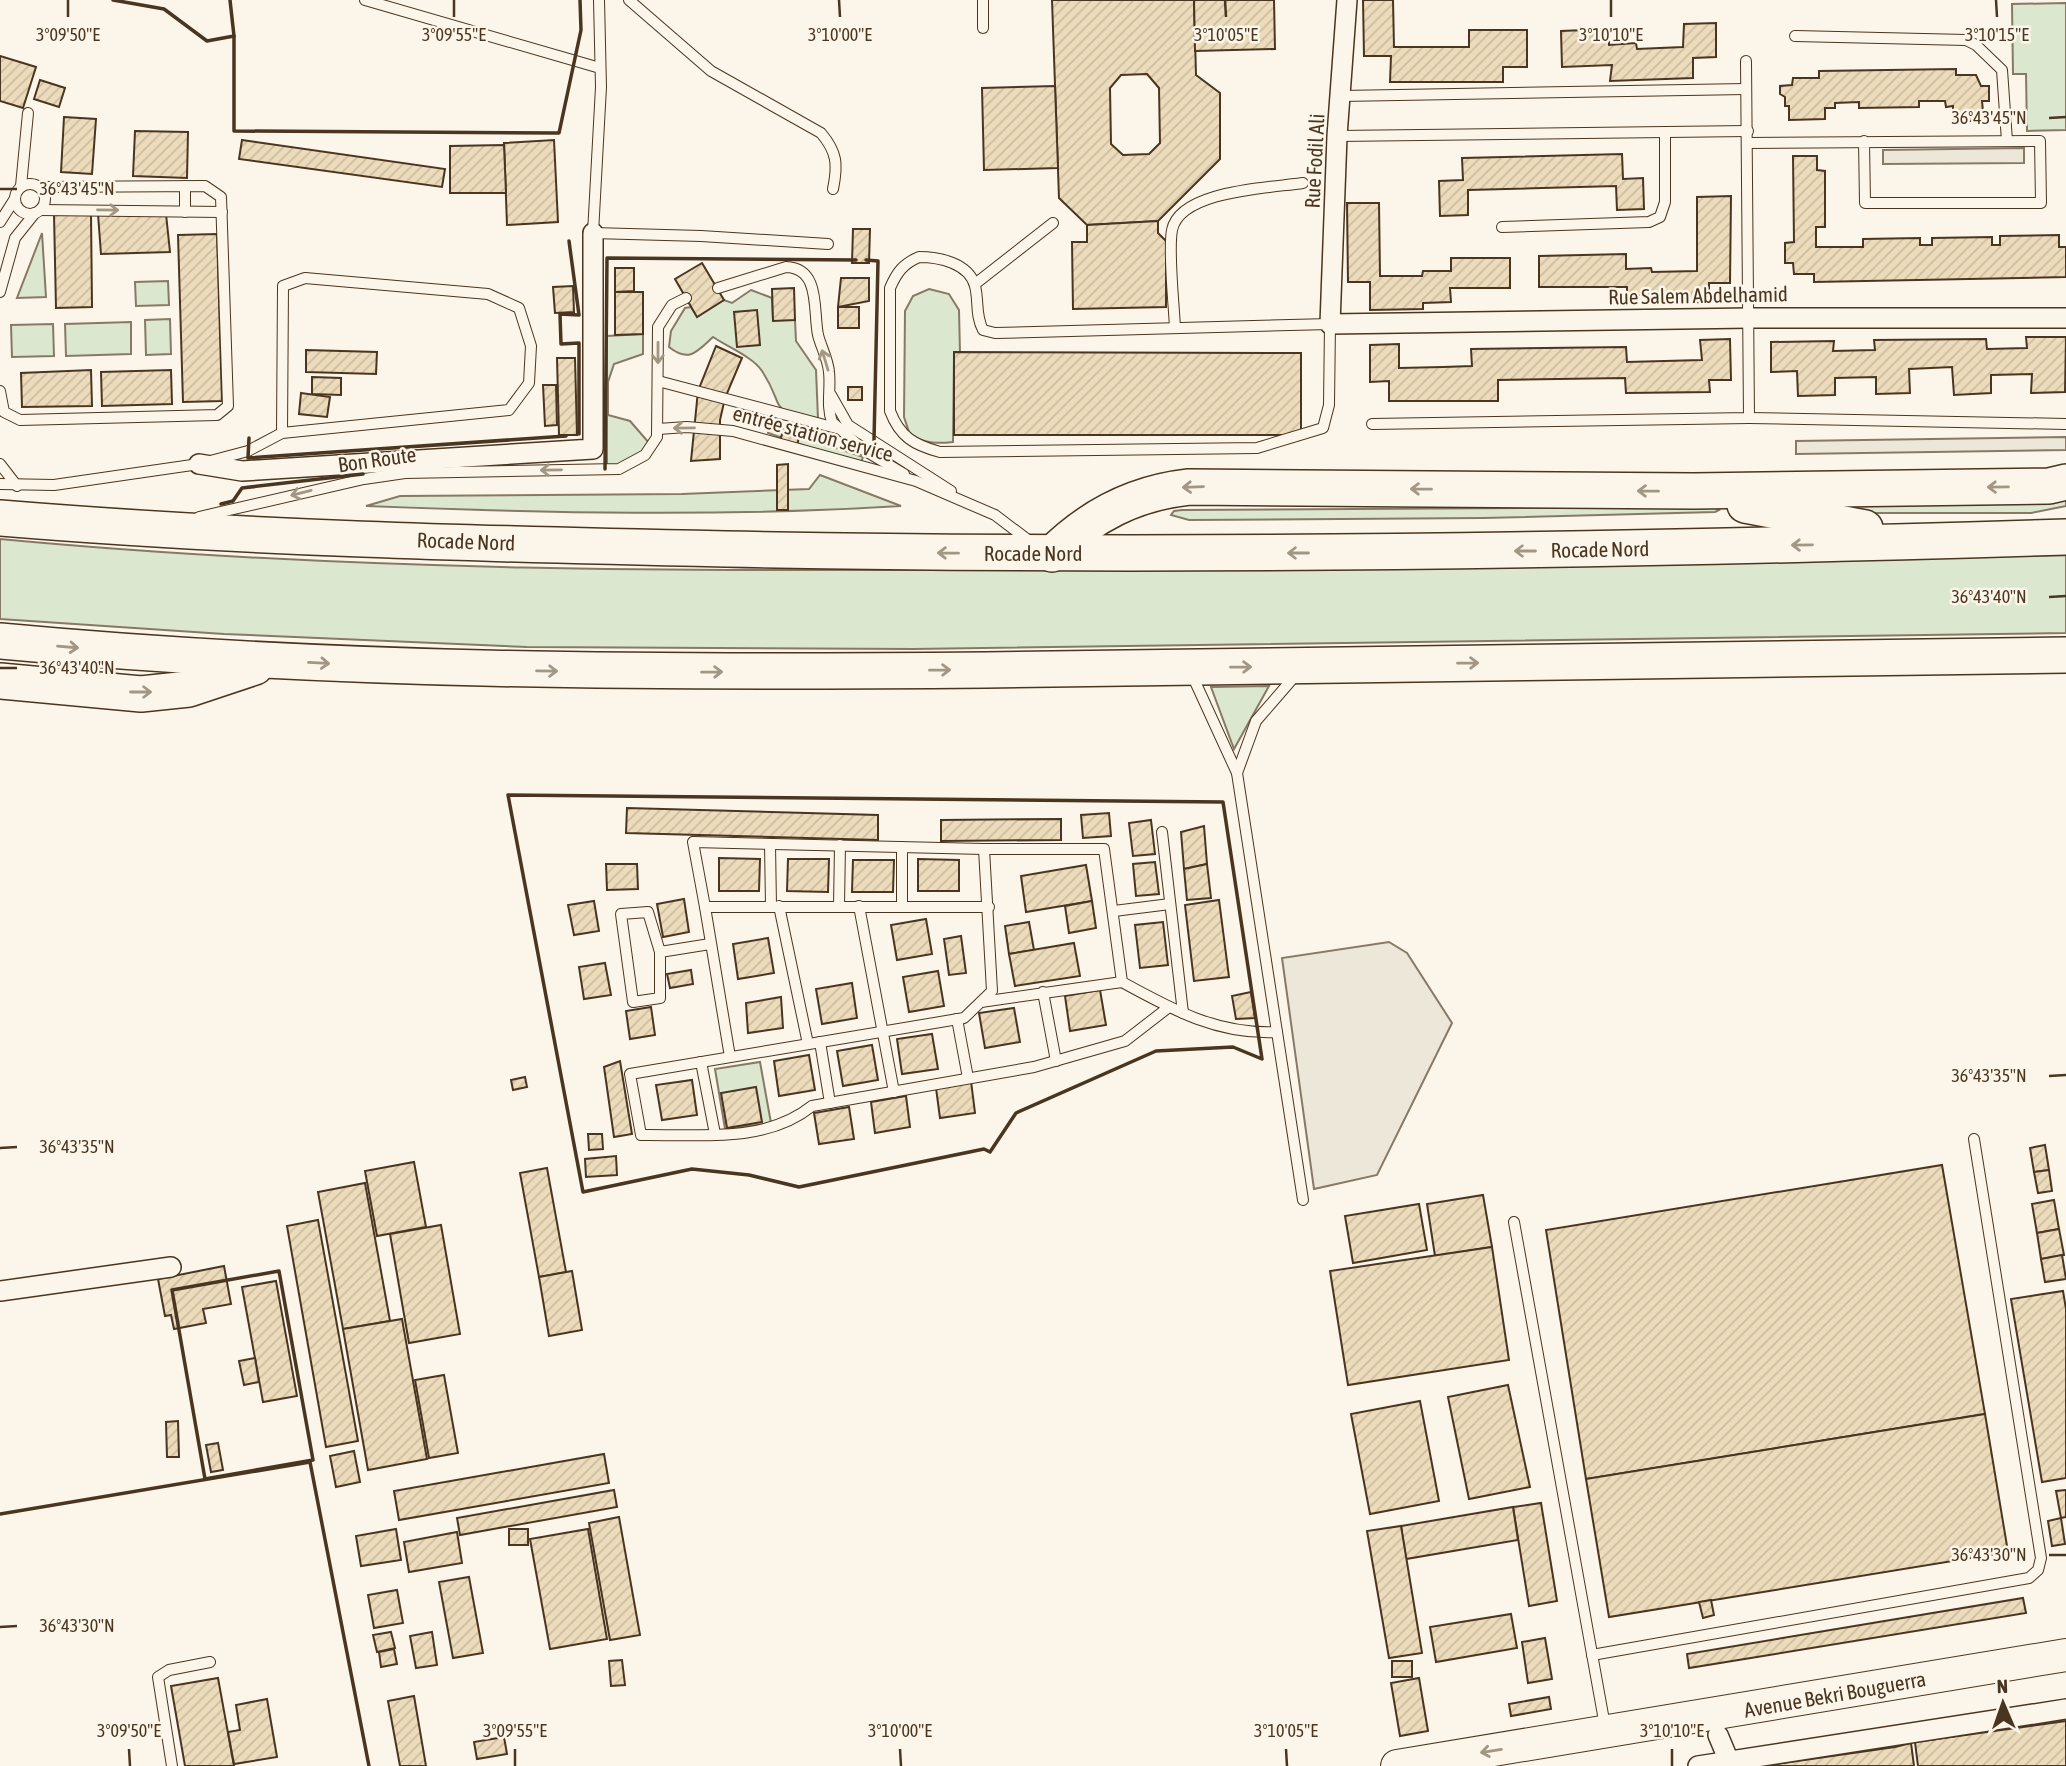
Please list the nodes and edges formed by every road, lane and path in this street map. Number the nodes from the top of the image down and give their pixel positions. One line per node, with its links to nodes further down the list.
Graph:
1 (365, 0): 9 (lane)
2 (599, 0): 9 (lane)
3 (629, 0): 23 (lane)
4 (983, 0): 6 (lane)
5 (1347, 0): 11 (street, Rue Fodil Ali)
6 (983, 29)
7 (1795, 36): 17 (lane)
8 (1746, 61): 10 (lane)
9 (600, 68): 31 (lane)
10 (1746, 89): 11 (lane); 13 (lane)
11 (1341, 96): 15 (street, Rue Fodil Ali)
12 (28, 113): 20 (lane)
13 (1748, 131): 14 (lane); 18 (lane)
14 (1665, 132): 15 (lane); 30 (lane)
15 (1337, 136): 39 (street, Rue Fodil Ali)
16 (1864, 141): 17 (lane); 17 (lane); 18 (lane)
17 (2007, 141)
18 (1748, 142): 37 (lane)
19 (1303, 183): 40 (lane)
20 (21, 186): 22 (lane); 24 (lane)
21 (185, 186): 22 (lane); 26 (lane); 27 (lane)
22 (40, 187): 25 (lane)
23 (834, 189)
24 (14, 200): 25 (lane); 28 (lane)
25 (37, 212): 26 (lane, one-way to 26); 35 (lane)
26 (185, 212): 27 (lane)
27 (222, 212): 43 (lane)
28 (0, 222)
29 (1053, 223): 33 (lane)
30 (1502, 227)
31 (593, 233): 32 (lane); 51 (street)
32 (828, 244)
33 (975, 284): 39 (lane); 40 (lane)
34 (718, 288): 42 (lane, entrée station service, one-way to 34)
35 (0, 292)
36 (686, 298): 41 (lane, one-way to 41)
37 (1750, 318): 38 (street, Rue Salem Abdelhamid); 39 (street, Rue Salem Abdelhamid); 44 (lane)
38 (2066, 318)
39 (1330, 324): 40 (lane)
40 (1175, 328)
41 (658, 381): 47 (lane); 48 (lane)
42 (829, 384): 47 (lane, entrée station service); 57 (lane)
43 (0, 391)
44 (1749, 418): 45 (lane); 46 (lane)
45 (1372, 424)
46 (2066, 424)
47 (836, 428): 52 (lane, entrée station service)
48 (658, 429): 52 (lane, entrée station service, one-way to 48); 60 (lane, Bon Route, one-way to 60)
49 (282, 433): 49 (lane); 51 (lane)
50 (0, 464): 55 (lane)
51 (198, 464): 55 (lane)
52 (916, 481): 57 (lane, entrée station service)
53 (2066, 482): 56 (highway, one-way to 56)
54 (0, 484): 55 (lane)
55 (17, 486)
56 (1694, 491): 63 (highway); 64 (highway, one-way to 64)
57 (978, 508): 64 (lane, entrée station service)
58 (0, 518): 60 (highway, Rocade Nord)
59 (2066, 519): 62 (highway)
60 (144, 530): 64 (highway, Rocade Nord, one-way to 60)
61 (2066, 537): 62 (highway, Rocade Nord)
62 (2024, 538): 63 (highway, Rocade Nord)
63 (1941, 541): 64 (highway, Rocade Nord, one-way to 64)
64 (1047, 554)
65 (0, 641): 68 (highway, one-way to 68)
66 (2066, 655): 67 (highway)
67 (1889, 656): 69 (highway, one-way to 67); 71 (highway)
68 (275, 661): 70 (highway, one-way to 70); 72 (highway, one-way to 68)
69 (1304, 666): 70 (highway, one-way to 69); 73 (lane)
70 (1188, 668): 73 (lane)
71 (2066, 671)
72 (0, 681)
73 (1237, 774): 96 (lane)
74 (1162, 832): 79 (lane)
75 (770, 844): 76 (lane); 80 (lane); 81 (lane)
76 (840, 845): 77 (lane); 82 (lane)
77 (902, 846): 78 (lane); 84 (lane)
78 (984, 849): 85 (lane); 86 (lane)
79 (1170, 904): 86 (lane); 93 (lane)
80 (705, 906): 81 (lane); 87 (lane)
81 (775, 906): 82 (lane); 98 (lane)
82 (839, 906): 83 (lane)
83 (859, 906): 84 (lane); 95 (lane)
84 (902, 906): 85 (lane)
85 (989, 907): 91 (lane)
86 (1114, 911): 89 (lane)
87 (710, 944): 88 (lane); 99 (lane)
88 (660, 952): 88 (lane)
89 (1122, 982): 90 (lane); 92 (lane)
90 (1044, 992): 91 (lane); 100 (lane)
91 (981, 1003): 94 (lane)
92 (1169, 1007): 93 (lane); 100 (lane)
93 (1183, 1013): 96 (lane)
94 (957, 1018): 95 (lane); 102 (lane)
95 (882, 1031): 97 (lane); 103 (lane)
96 (1277, 1032): 107 (lane)
97 (820, 1042): 98 (lane); 104 (lane)
98 (807, 1044): 99 (lane)
99 (730, 1057): 101 (lane)
100 (1056, 1061): 102 (lane)
101 (701, 1062): 105 (lane); 105 (lane)
102 (968, 1079): 103 (lane)
103 (894, 1092): 104 (lane)
104 (830, 1103): 105 (lane)
105 (715, 1134)
106 (1974, 1139): 111 (lane)
107 (1303, 1200)
108 (1514, 1222): 111 (lane)
109 (171, 1268): 110 (street)
110 (0, 1291)
111 (1592, 1655): 116 (lane)
112 (2066, 1655): 116 (highway, Avenue Bekri Bouguerra)
113 (209, 1662): 118 (lane)
114 (2066, 1677): 117 (highway, Avenue Bekri Bouguerra)
115 (2066, 1709): 117 (street)
116 (1606, 1733): 119 (highway, Avenue Bekri Bouguerra, one-way to 119)
117 (1726, 1754): 120 (highway, Avenue Bekri Bouguerra); 121 (street)
118 (172, 1766)
119 (1397, 1766)
120 (1525, 1766)
121 (1698, 1766)

